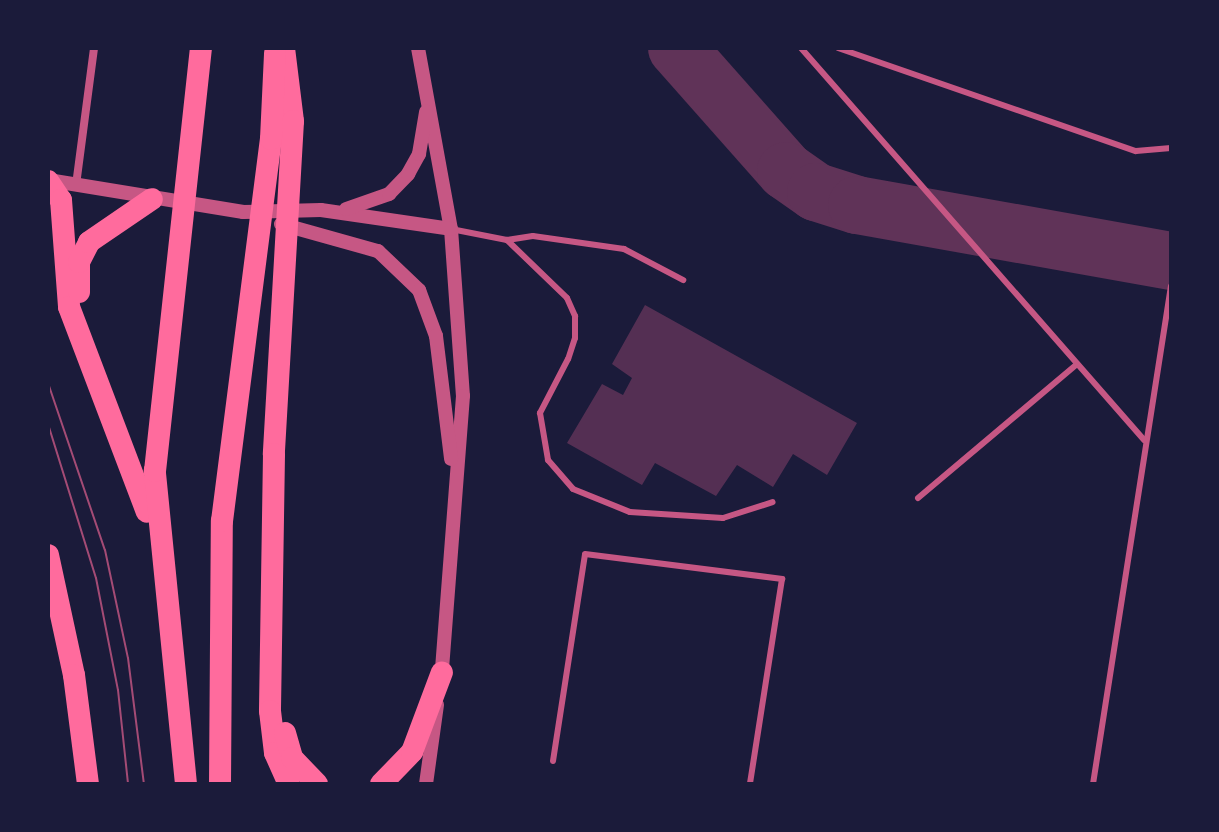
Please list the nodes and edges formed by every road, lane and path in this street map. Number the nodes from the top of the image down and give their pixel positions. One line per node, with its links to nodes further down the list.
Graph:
1 (94, 48): 12 (street)
2 (201, 48): 27 (highway)
3 (275, 48): 9 (highway)
4 (284, 48): 9 (highway)
5 (418, 48): 8 (street)
6 (801, 48): 20 (lane)
7 (838, 48): 10 (lane)
8 (427, 88): 14 (street); 16 (street)
9 (281, 142): 28 (highway); 33 (highway)
10 (1171, 148)
11 (48, 180): 12 (street); 23 (highway)
12 (76, 185): 13 (street)
13 (152, 199): 15 (street); 23 (highway)
14 (321, 210): 15 (street); 16 (street)
15 (243, 212): 22 (street)
16 (451, 229): 17 (lane); 22 (street)
17 (507, 240): 18 (lane); 25 (lane)
18 (683, 280)
19 (1171, 286): 21 (lane)
20 (1077, 364): 21 (lane); 24 (lane)
21 (1144, 440): 39 (lane)
22 (455, 478): 29 (street)
23 (141, 491): 27 (highway)
24 (918, 498)
25 (773, 502)
26 (48, 555): 31 (highway)
27 (171, 618): 32 (highway)
28 (271, 643): 34 (highway); 35 (highway)
29 (442, 672): 36 (highway); 37 (street)
30 (553, 761): 38 (lane)
31 (88, 784)
32 (186, 784)
33 (220, 784)
34 (289, 784)
35 (317, 784)
36 (381, 784)
37 (426, 784)
38 (750, 784)
39 (1093, 784)

